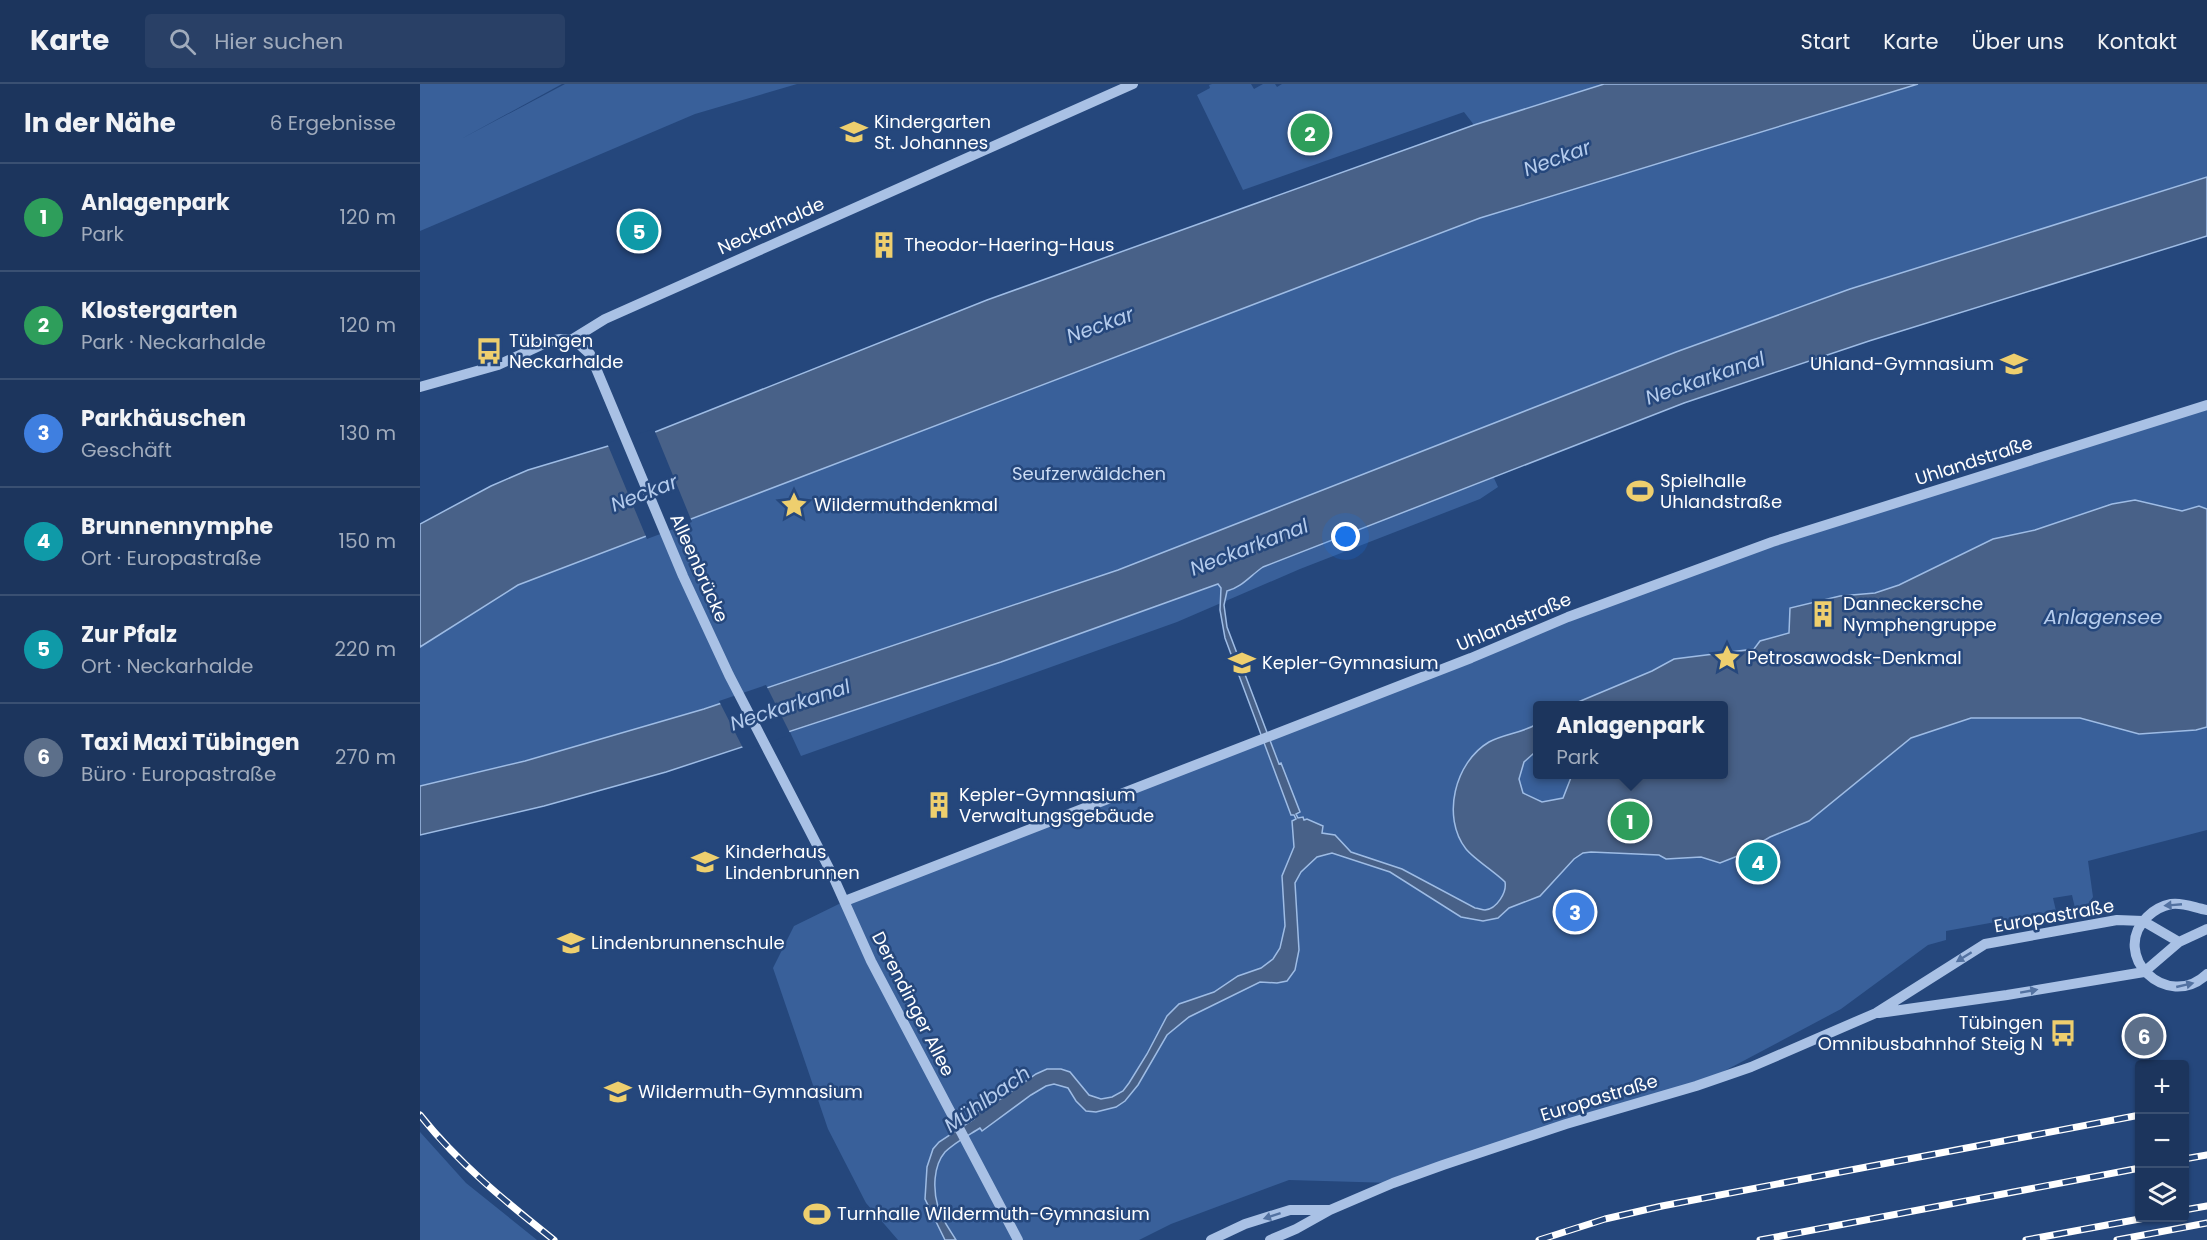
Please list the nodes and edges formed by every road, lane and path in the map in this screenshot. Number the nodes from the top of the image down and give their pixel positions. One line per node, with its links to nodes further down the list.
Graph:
1 (1133, 84): 2 (street, Neckarhalde)
2 (571, 340): 3 (street, Neckarhalde); 5 (street, Alleenbrücke)
3 (420, 387)
4 (2207, 405): 6 (street, Uhlandstraße)
5 (780, 777): 6 (street, Derendinger Allee)
6 (845, 901): 15 (street, Derendinger Allee)
7 (2207, 910): 8 (street, one-way to 8)
8 (2143, 921): 10 (street, Europastraße); 11 (street); 13 (street, Europastraße, one-way to 13)
9 (2207, 929): 10 (street)
10 (2179, 942): 11 (street)
11 (2144, 972): 12 (street, one-way to 12); 13 (street, Europastraße, one-way to 11)
12 (2207, 974)
13 (1876, 1013): 14 (street, Europastraße)
14 (1330, 1210): 16 (street, Europastraße, one-way to 16); 17 (street, Europastraße)
15 (1018, 1240)
16 (1211, 1240)
17 (1270, 1240)

